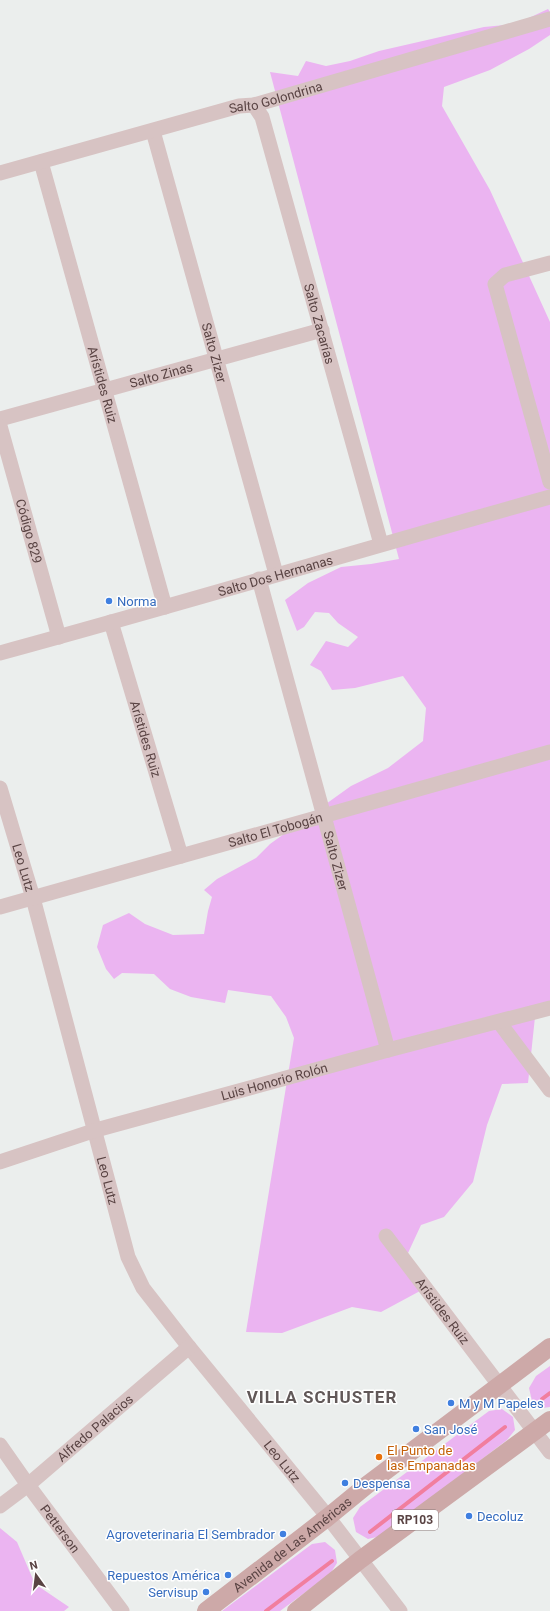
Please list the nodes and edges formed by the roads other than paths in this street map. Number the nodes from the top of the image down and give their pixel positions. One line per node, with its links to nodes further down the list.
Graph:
1 (550, 19): 2 (street, Salto Golondrina)
2 (254, 105): 3 (street, Salto Golondrina); 7 (street, Salto Zacarías)
3 (153, 131): 4 (street, Salto Golondrina); 8 (street, Salto Zizer)
4 (42, 162): 5 (street, Salto Golondrina); 9 (street, Arístides Ruiz)
5 (0, 173)
6 (550, 264): 12 (street)
7 (322, 330): 8 (street, Salto Zinas); 14 (street, Salto Zacarías)
8 (217, 359): 9 (street, Salto Zinas); 15 (street, Salto Zizer)
9 (105, 390): 10 (street, Salto Zinas); 17 (street, Arístides Ruiz)
10 (0, 419)
11 (0, 426): 19 (street, Código 829)
12 (550, 482)
13 (550, 497): 14 (street, Salto Dos Hermanas)
14 (381, 544): 15 (street, Salto Dos Hermanas)
15 (276, 574): 16 (street, Salto Dos Hermanas)
16 (259, 579): 17 (street, Salto Dos Hermanas); 23 (street, Salto Zizer)
17 (166, 608): 18 (street, Salto Dos Hermanas)
18 (111, 622): 19 (street, Salto Dos Hermanas); 24 (street, Arístides Ruiz)
19 (59, 637): 20 (street, Salto Dos Hermanas)
20 (0, 653)
21 (550, 752): 23 (street, Salto El Tobogán)
22 (0, 788): 25 (street, Leo Lutz)
23 (324, 816): 24 (street, Salto El Tobogán); 29 (street, Salto Zizer)
24 (180, 856): 25 (street, Salto El Tobogán)
25 (33, 898): 26 (street, Salto El Tobogán); 31 (street, Leo Lutz)
26 (0, 907)
27 (550, 1008): 28 (street, Luis Honorio Rolón)
28 (499, 1022): 29 (street, Luis Honorio Rolón); 30 (street)
29 (388, 1050): 31 (street, Luis Honorio Rolón)
30 (550, 1090)
31 (96, 1130): 32 (street, Luis Honorio Rolón); 34 (street, Leo Lutz)
32 (0, 1162)
33 (386, 1236): 36 (street, Arístides Ruiz)
34 (189, 1347): 41 (street, Alfredo Palacios); 43 (street, Leo Lutz)
35 (550, 1347): 36 (main road, Avenida de Las Américas)
36 (500, 1385): 38 (street, Arístides Ruiz); 43 (main road, Avenida de Las Américas)
37 (550, 1420): 38 (main road, RP103)
38 (535, 1432): 40 (street, Arístides Ruiz); 44 (main road, RP103)
39 (0, 1445): 41 (street, Petterson)
40 (550, 1452)
41 (28, 1485): 42 (street, Alfredo Palacios); 45 (street, Petterson)
42 (0, 1506)
43 (328, 1517): 44 (street, Leo Lutz); 46 (main road, Avenida de Las Américas)
44 (360, 1560): 47 (main road, RP103); 48 (street, Leo Lutz)
45 (122, 1611)
46 (206, 1611)
47 (296, 1611)
48 (400, 1611)

